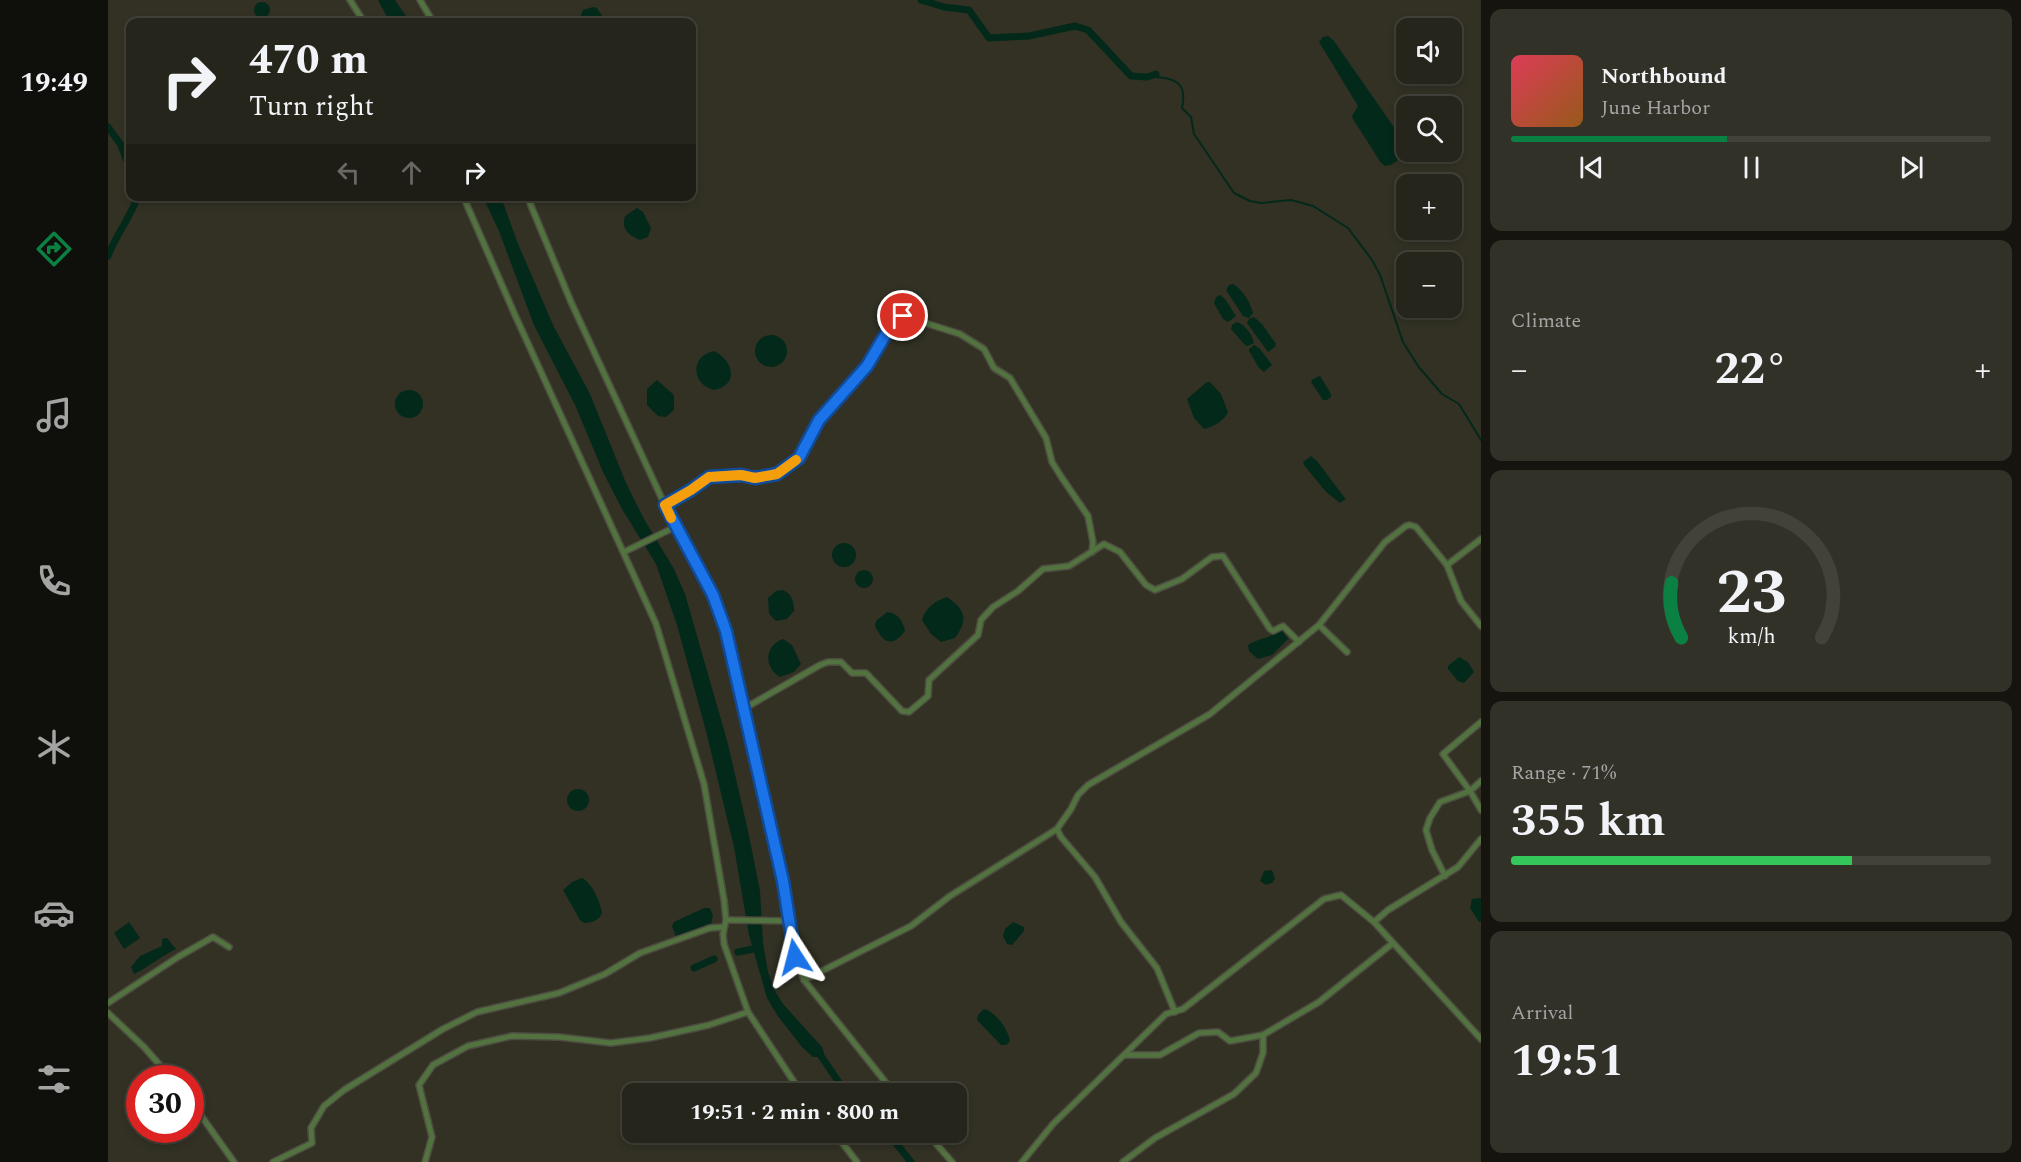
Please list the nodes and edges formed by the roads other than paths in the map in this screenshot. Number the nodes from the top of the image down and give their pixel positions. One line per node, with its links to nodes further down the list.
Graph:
1 (350, 0): 3 (street)
2 (420, 0): 4 (street)
3 (361, 18)
4 (431, 18)
5 (465, 201): 10 (street)
6 (529, 201): 7 (street)
7 (665, 505): 8 (street); 11 (street)
8 (675, 527): 10 (street); 17 (street)
9 (1481, 539): 12 (street)
10 (624, 552): 25 (street)
11 (1092, 552): 15 (street); 17 (street)
12 (1447, 565): 13 (street); 14 (street)
13 (1319, 625): 15 (street); 16 (street)
14 (1481, 626)
15 (1299, 642): 22 (street)
16 (1347, 652)
17 (745, 708): 26 (street)
18 (1481, 722): 20 (street)
19 (1481, 781): 20 (street)
20 (1470, 791): 21 (street); 24 (street)
21 (1481, 810)
22 (1057, 828): 31 (street); 34 (street)
23 (1481, 839): 24 (street)
24 (1445, 876): 27 (street)
25 (726, 920): 26 (street); 28 (street)
26 (789, 921): 31 (street)
27 (1374, 922): 29 (street); 34 (street)
28 (724, 927): 33 (street); 46 (street)
29 (1393, 943): 36 (street); 37 (street)
30 (229, 947): 32 (street)
31 (804, 980): 41 (street)
32 (108, 1003)
33 (748, 1012): 40 (street); 47 (street)
34 (1175, 1012): 38 (street)
35 (108, 1013): 39 (street)
36 (1263, 1035): 38 (street); 51 (street)
37 (1481, 1039)
38 (1124, 1056): 50 (street)
39 (160, 1065)
40 (795, 1083)
41 (886, 1083)
42 (204, 1120): 45 (street)
43 (842, 1143): 48 (street)
44 (936, 1143): 49 (street)
45 (234, 1162)
46 (273, 1162)
47 (425, 1162)
48 (857, 1162)
49 (952, 1162)
50 (1022, 1162)
51 (1123, 1162)

